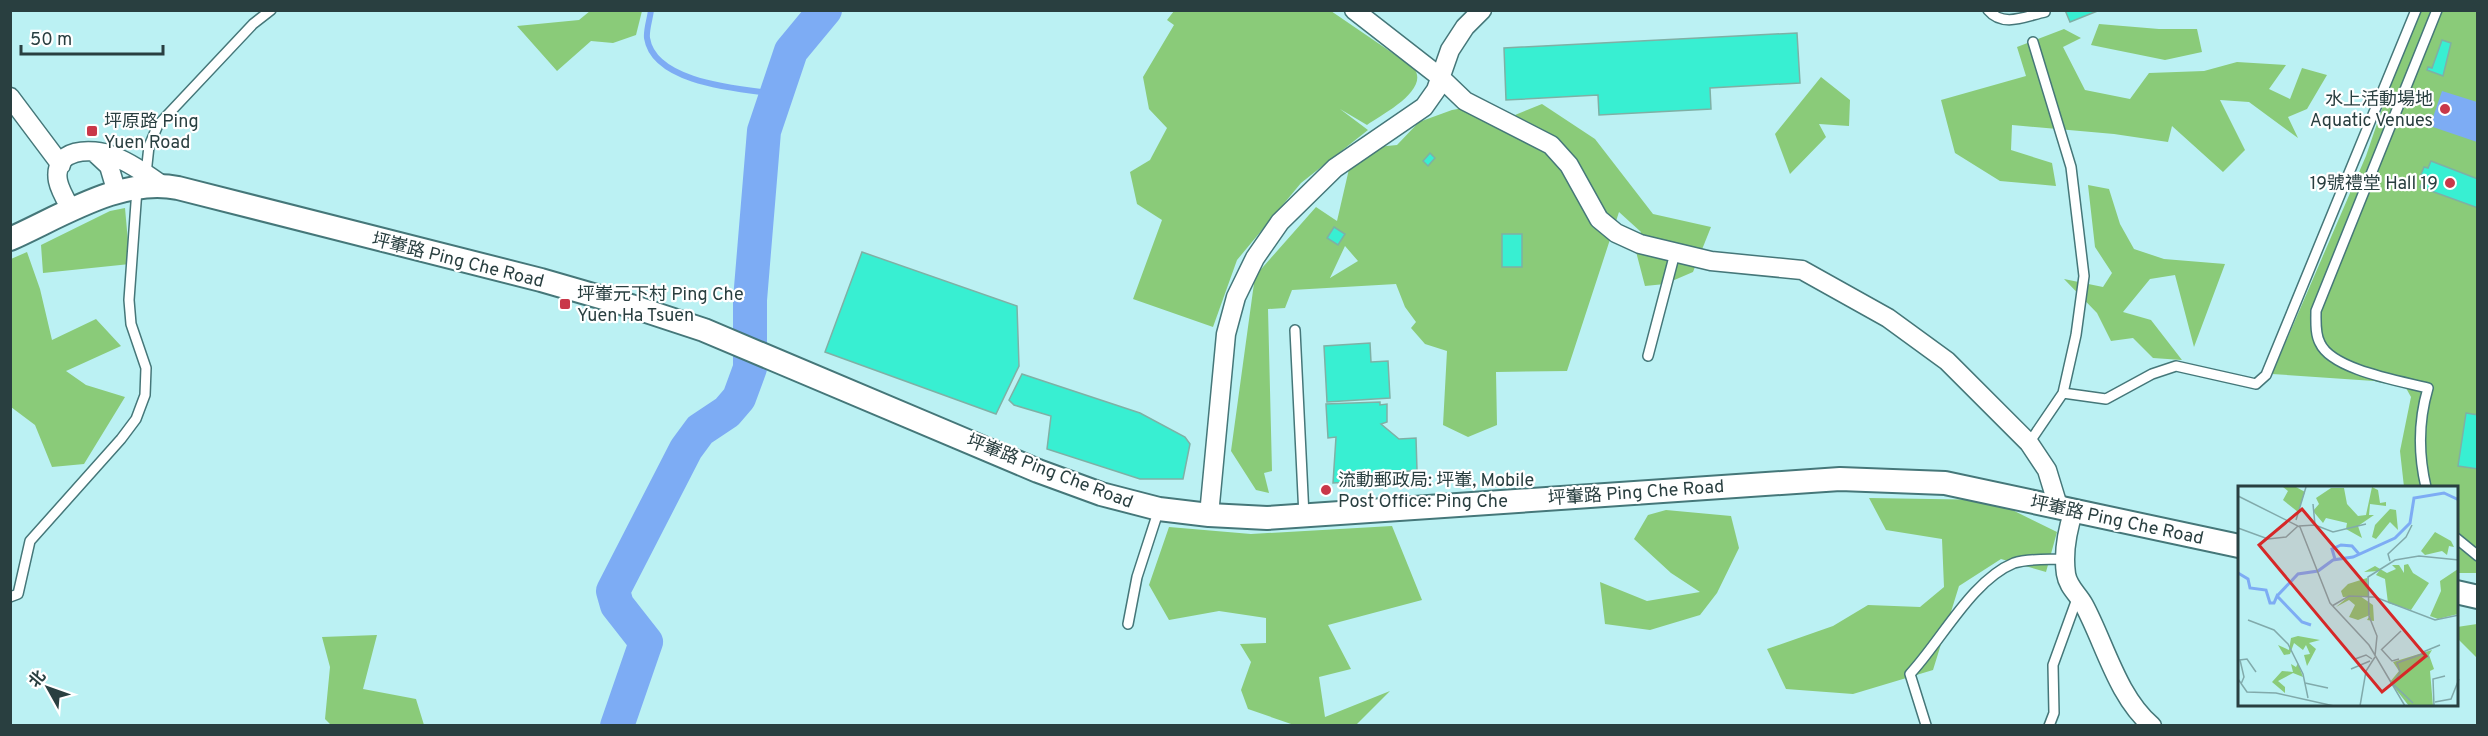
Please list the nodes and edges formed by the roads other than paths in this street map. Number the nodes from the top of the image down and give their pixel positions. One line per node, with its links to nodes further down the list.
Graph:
1 (271, 10): 13 (lane)
2 (1354, 10): 9 (street)
3 (1482, 10): 9 (street)
4 (1988, 10): 7 (lane)
5 (2416, 10): 19 (lane)
6 (2437, 10): 21 (lane)
7 (2045, 12)
8 (2033, 42): 19 (lane)
9 (1440, 77): 16 (street); 24 (street)
10 (10, 97): 12 (street)
11 (93, 151): 12 (street); 13 (street); 13 (street)
12 (66, 159): 14 (street)
13 (140, 185): 14 (street); 23 (street, 坪輋路 Ping Che Road); 32 (lane)
14 (72, 211): 15 (street)
15 (10, 238)
16 (1675, 253): 18 (lane); 20 (street)
17 (1295, 330): 25 (lane)
18 (1648, 356)
19 (2063, 393): 20 (lane)
20 (2029, 443): 22 (street)
21 (2426, 486)
22 (2066, 508): 25 (street, 坪輋路 Ping Che Road); 27 (street, 坪輋路 Ping Che Road); 29 (street)
23 (1159, 509): 24 (street, 坪輋路 Ping Che Road); 34 (lane)
24 (1209, 515): 25 (street, 坪輋路 Ping Che Road)
25 (1304, 516)
26 (2458, 539): 28 (lane)
27 (2238, 546)
28 (2478, 556)
29 (2065, 559): 31 (street); 35 (lane)
30 (2458, 592): 33 (street)
31 (2078, 596): 36 (lane); 37 (street)
32 (10, 597)
33 (2478, 597)
34 (1128, 624)
35 (1926, 724)
36 (2049, 726)
37 (2152, 726)

